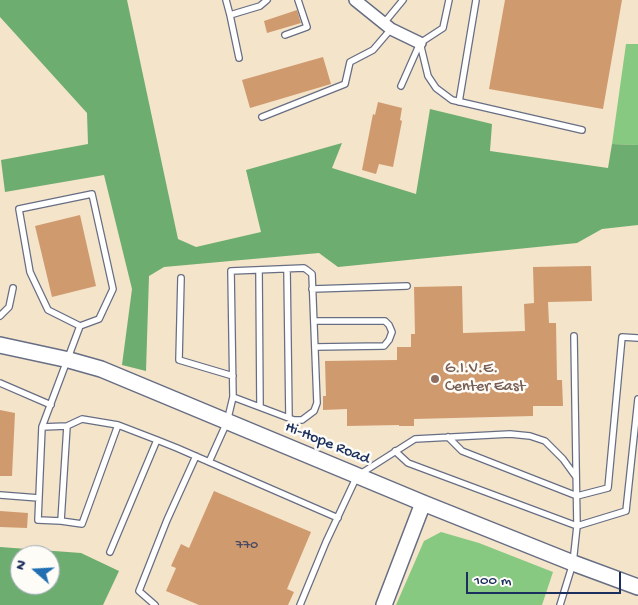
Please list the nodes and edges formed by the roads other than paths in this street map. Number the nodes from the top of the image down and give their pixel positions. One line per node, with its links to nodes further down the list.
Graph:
1 (226, 0): 8 (lane)
2 (267, 0): 8 (lane)
3 (298, 0): 10 (lane)
4 (354, 0): 9 (street)
5 (403, 0): 9 (lane)
6 (449, 0): 11 (lane)
7 (476, 0): 14 (lane)
8 (230, 15): 12 (lane)
9 (387, 26): 11 (street); 15 (lane)
10 (285, 35)
11 (420, 43): 13 (lane); 14 (lane)
12 (239, 58)
13 (401, 86)
14 (459, 102): 16 (lane)
15 (262, 117)
16 (582, 130)
17 (287, 268): 18 (lane); 22 (lane); 37 (lane)
18 (259, 270): 31 (lane); 36 (lane)
19 (181, 278): 31 (lane)
20 (407, 286): 22 (lane)
21 (13, 288): 23 (lane)
22 (312, 289): 24 (lane)
23 (0, 316)
24 (314, 321): 29 (lane); 29 (lane)
25 (80, 326): 25 (lane); 30 (lane)
26 (574, 336): 48 (lane)
27 (638, 338): 50 (lane)
28 (0, 344): 30 (street, Hi-Hope Road)
29 (315, 347): 37 (lane)
30 (68, 360): 35 (lane); 38 (street, Hi-Hope Road)
31 (233, 376): 33 (lane)
32 (0, 383): 35 (lane)
33 (233, 396): 36 (lane); 38 (lane)
34 (638, 399): 55 (lane)
35 (51, 405): 41 (lane)
36 (260, 407): 37 (lane)
37 (289, 418)
38 (227, 422): 46 (lane); 47 (street, Hi-Hope Road)
39 (118, 425): 40 (lane); 43 (lane); 54 (lane)
40 (67, 426): 41 (lane); 54 (lane)
41 (42, 427): 51 (lane)
42 (448, 437): 44 (lane); 48 (lane); 50 (lane)
43 (157, 440): 45 (lane); 56 (lane)
44 (395, 451): 47 (lane); 55 (lane)
45 (196, 456): 46 (lane); 59 (lane)
46 (209, 462): 53 (lane)
47 (357, 476): 52 (street, Hi-Hope Road); 53 (lane)
48 (576, 478): 50 (lane)
49 (0, 495): 51 (lane)
50 (577, 496): 55 (lane)
51 (39, 498): 54 (lane)
52 (423, 502): 57 (street, Hi-Hope Road); 61 (street)
53 (338, 518): 60 (lane)
54 (61, 521)
55 (577, 526): 57 (lane)
56 (110, 552)
57 (573, 563): 58 (street, Hi-Hope Road); 62 (lane)
58 (638, 587)
59 (155, 605)
60 (300, 605)
61 (384, 605)
62 (560, 605)

